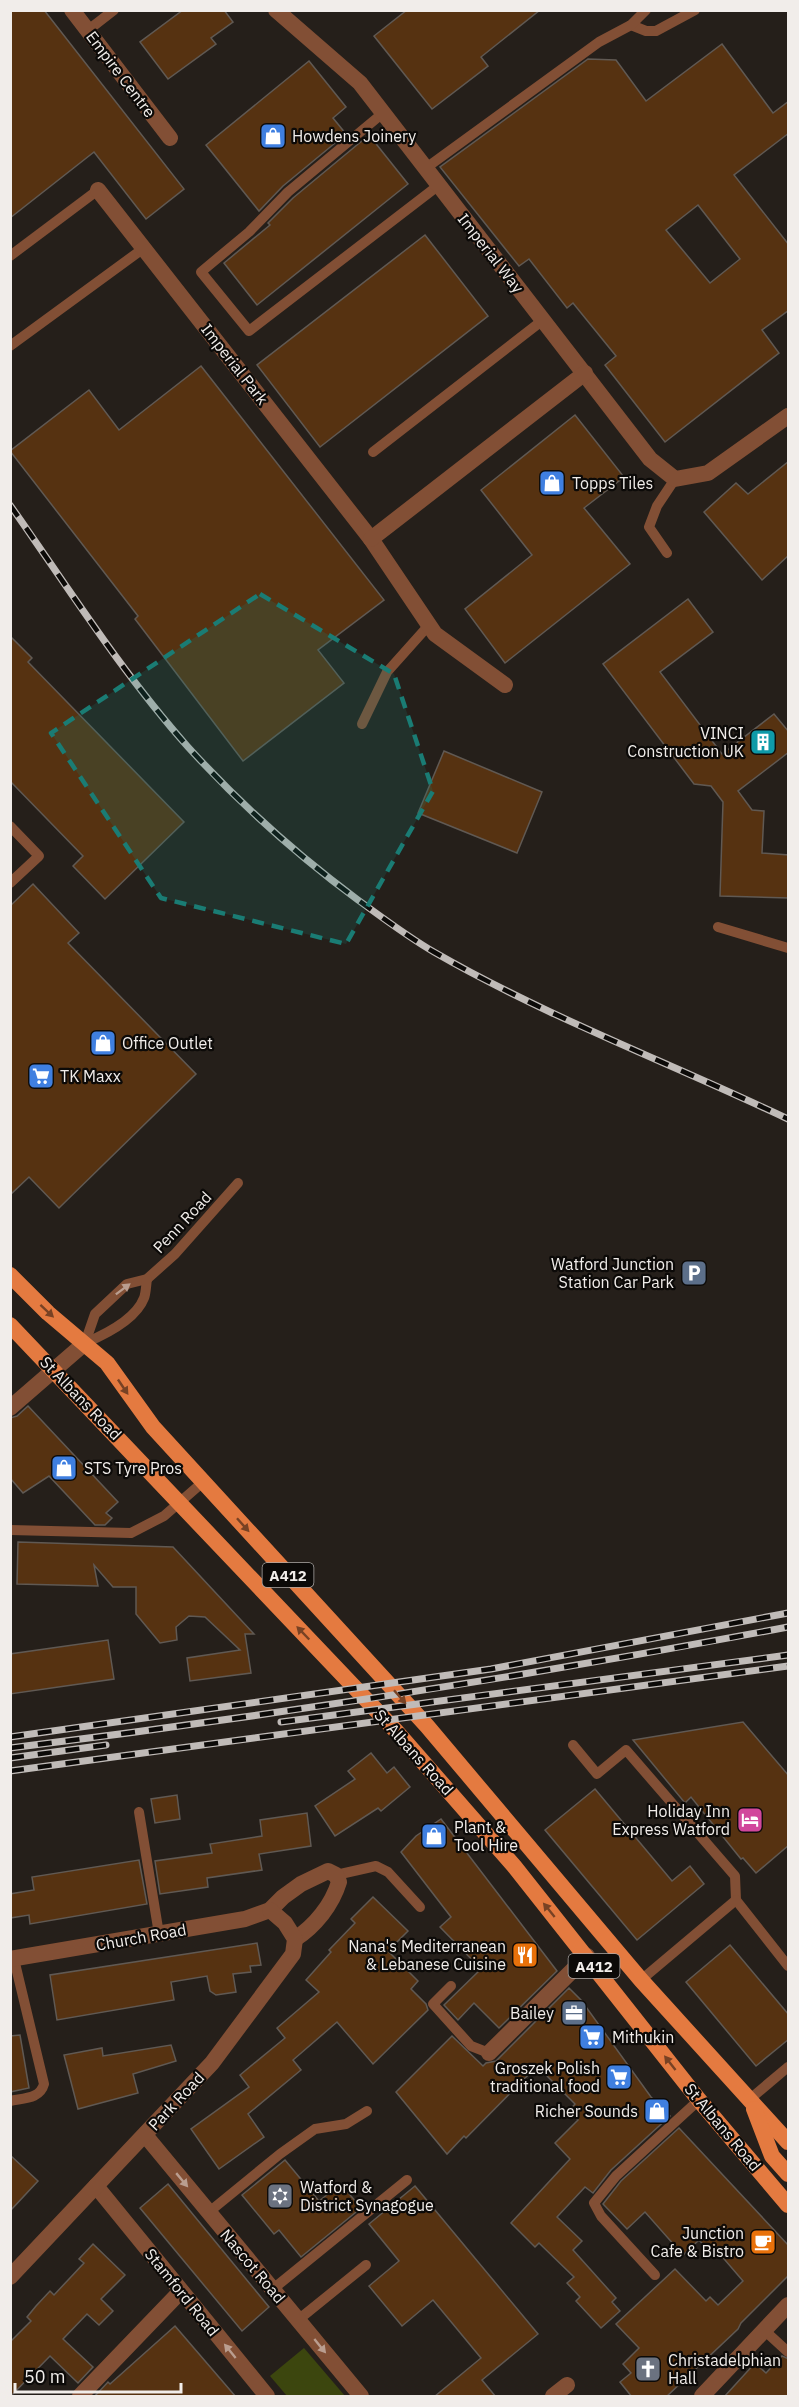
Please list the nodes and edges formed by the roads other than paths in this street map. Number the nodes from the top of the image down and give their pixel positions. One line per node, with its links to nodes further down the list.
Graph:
1 (72, 10): 7 (street, Empire Centre)
2 (114, 10): 7 (lane)
3 (646, 10): 6 (lane)
4 (695, 10): 6 (lane)
5 (283, 13): 8 (street, Imperial Way)
6 (631, 24): 10 (lane)
7 (87, 31): 9 (street, Empire Centre)
8 (383, 112): 10 (street, Imperial Way); 11 (lane)
9 (170, 138)
10 (426, 168): 11 (street, Imperial Way)
11 (439, 185): 15 (street, Imperial Way)
12 (98, 190): 13 (street, Imperial Park); 14 (lane)
13 (144, 248): 16 (lane); 21 (street, Imperial Park)
14 (10, 256)
15 (543, 320): 17 (street, Imperial Way); 19 (lane)
16 (10, 346)
17 (585, 373): 20 (street, Imperial Way); 21 (street)
18 (789, 416): 20 (street)
19 (373, 452)
20 (675, 479): 22 (lane)
21 (371, 539): 23 (street, Imperial Park)
22 (667, 553)
23 (429, 625): 24 (street, Imperial Park); 25 (lane)
24 (505, 685)
25 (362, 724)
26 (10, 826): 27 (lane)
27 (10, 884)
28 (718, 927): 29 (lane)
29 (789, 948)
30 (238, 1184): 32 (lane, Penn Road)
31 (10, 1275): 34 (main road, St Albans Road / A412, one-way to 34)
32 (147, 1279): 34 (lane, Penn Road, one-way to 32); 34 (lane, Penn Road)
33 (10, 1325): 35 (main road, St Albans Road / A412)
34 (85, 1343): 35 (street); 37 (main road, St Albans Road / A412, one-way to 37)
35 (56, 1371): 36 (street); 38 (main road, St Albans Road / A412)
36 (10, 1408)
37 (203, 1482): 38 (lane); 51 (main road, St Albans Road / A412, one-way to 51)
38 (179, 1503): 39 (lane); 48 (main road, St Albans Road / A412, one-way to 38)
39 (10, 1530)
40 (573, 1745): 43 (lane)
41 (139, 1812): 46 (lane)
42 (336, 1875): 44 (lane); 45 (street); 47 (street)
43 (735, 1900): 50 (lane); 51 (lane)
44 (420, 1907)
45 (270, 1910): 46 (street, Church Road); 47 (street)
46 (159, 1934): 49 (street, Church Road)
47 (295, 1939): 59 (street, Park Road)
48 (587, 1956): 53 (street); 56 (main road, St Albans Road / A412, one-way to 48)
49 (12, 1959): 57 (lane)
50 (789, 1966)
51 (641, 1980): 55 (main road, St Albans Road / A412)
52 (451, 1986): 53 (lane)
53 (489, 2053)
54 (789, 2067): 55 (lane)
55 (750, 2099): 60 (main road, St Albans Road / A412); 61 (main road)
56 (699, 2100): 64 (main road, St Albans Road / A412); 67 (lane)
57 (10, 2101)
58 (367, 2111): 65 (lane)
59 (144, 2135): 63 (street, Park Road); 65 (street, Nascot Road, one-way to 65)
60 (789, 2142)
61 (789, 2174)
62 (407, 2180): 69 (lane)
63 (96, 2186): 68 (street, Park Road); 70 (street, Stamford Road)
64 (789, 2205)
65 (209, 2212): 69 (street, Nascot Road)
66 (366, 2265): 72 (lane)
67 (655, 2275)
68 (10, 2277)
69 (273, 2289): 72 (street, Nascot Road)
70 (181, 2291): 76 (street); 77 (street, Stamford Road, one-way to 70)
71 (789, 2305): 73 (street)
72 (298, 2320): 78 (street, Nascot Road, one-way to 78)
73 (764, 2330): 74 (lane); 80 (street)
74 (789, 2352)
75 (567, 2385): 79 (street)
76 (80, 2397)
77 (267, 2397)
78 (361, 2397)
79 (553, 2397)
80 (702, 2397)

